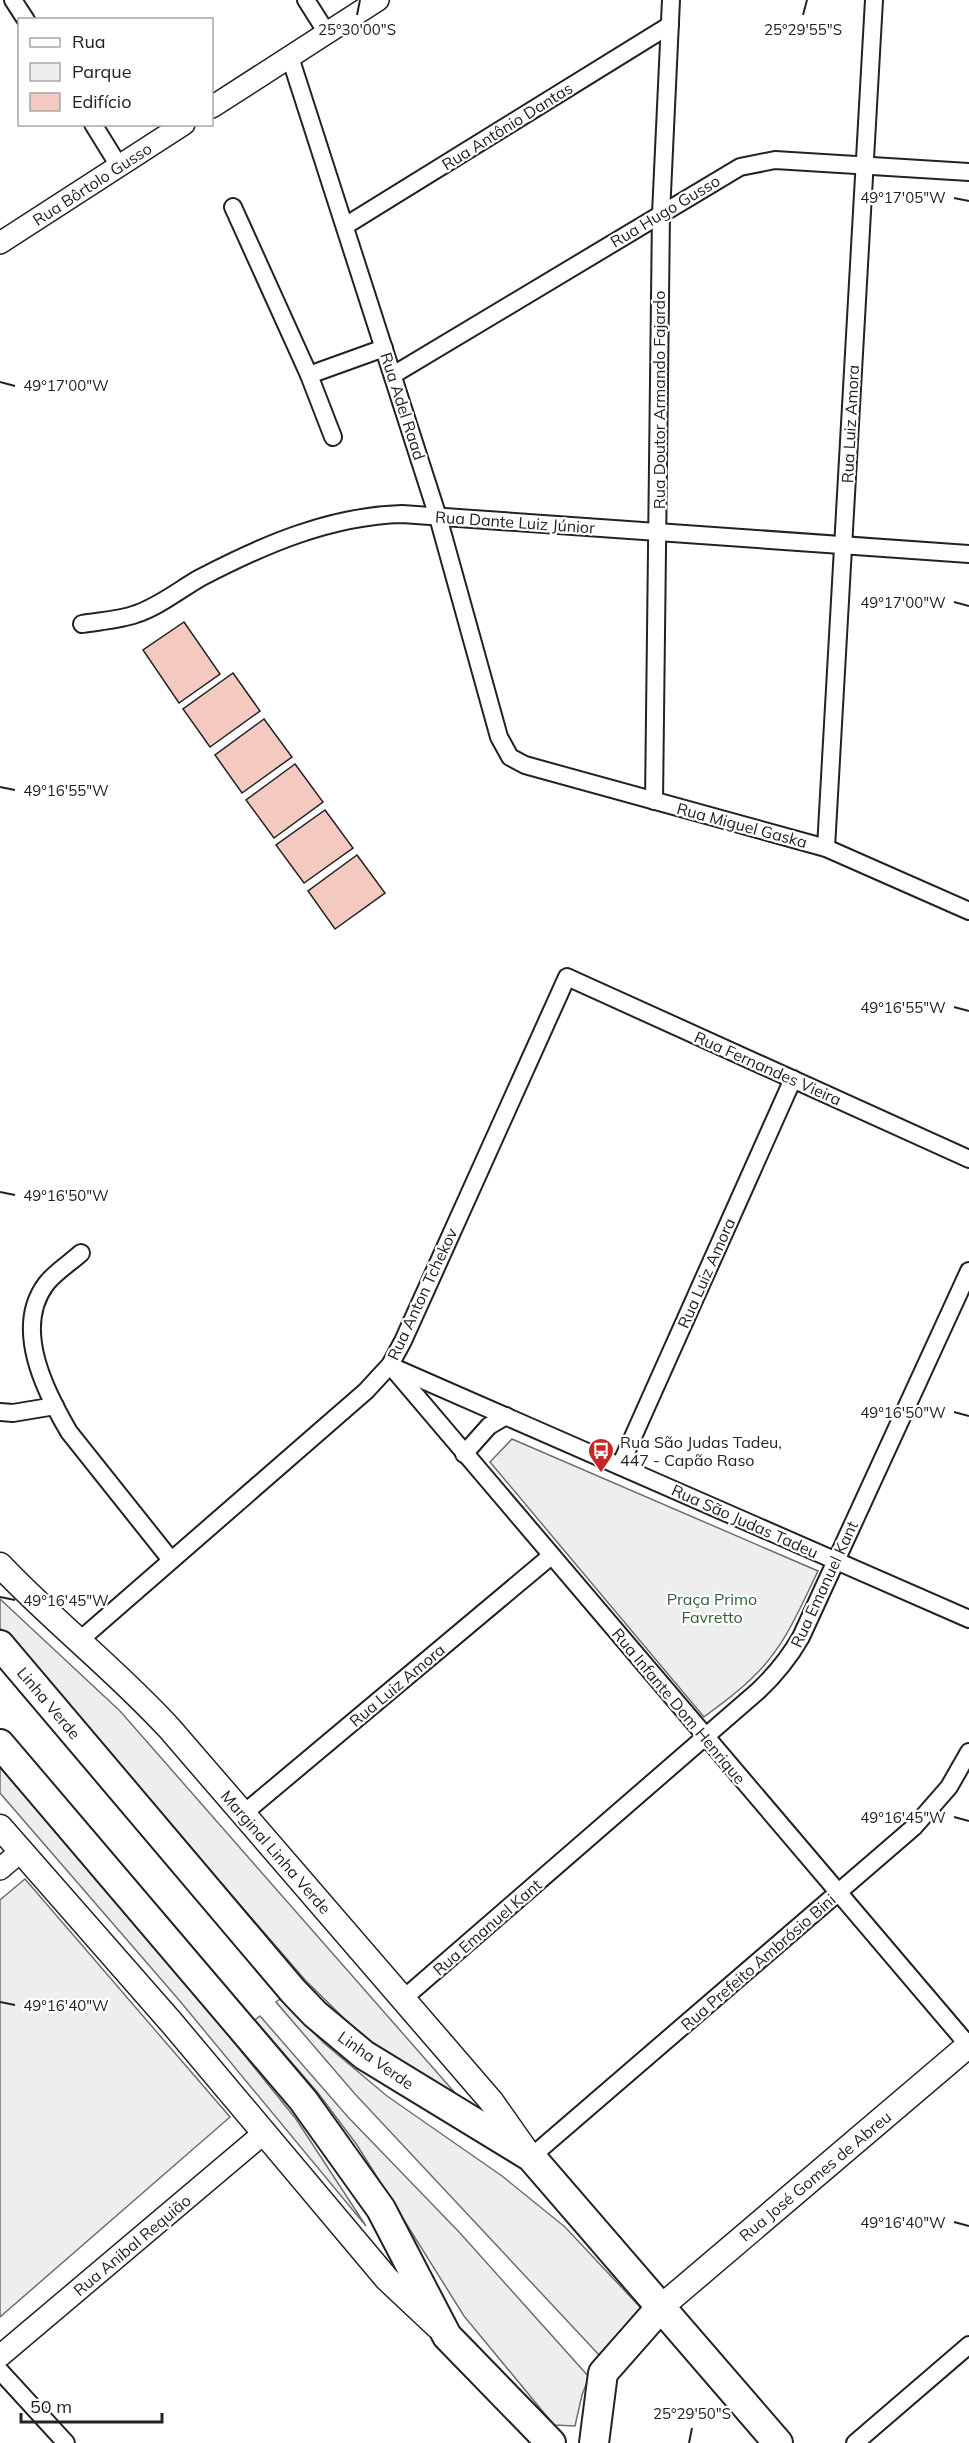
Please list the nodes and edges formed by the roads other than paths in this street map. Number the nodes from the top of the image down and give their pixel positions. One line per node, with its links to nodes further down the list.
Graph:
1 (13, 0): 6 (street)
2 (306, 0): 8 (street)
3 (378, 0): 8 (street)
4 (671, 0): 7 (street, Rua Doutor Armando Fajardo)
5 (874, 0): 13 (street, Rua Luiz Amora)
6 (25, 18)
7 (670, 25): 17 (street, Rua Doutor Armando Fajardo); 18 (street, Rua Antônio Dantas)
8 (327, 33): 9 (street)
9 (290, 57): 10 (street); 18 (street, Rua Adel Raad)
10 (213, 106)
11 (94, 126): 14 (street)
12 (181, 126): 14 (street, Rua Bôrtolo Gusso)
13 (864, 165): 15 (street, Rua Hugo Gusso); 17 (street, Rua Hugo Gusso); 26 (street, Rua Luiz Amora)
14 (119, 166): 19 (street, Rua Bôrtolo Gusso)
15 (969, 172)
16 (233, 207): 21 (street)
17 (660, 214): 22 (street, Rua Hugo Gusso); 25 (street, Rua Doutor Armando Fajardo)
18 (345, 226): 20 (street, Rua Adel Raad)
19 (0, 243)
20 (384, 348): 21 (street); 22 (street, Rua Adel Raad)
21 (309, 375): 23 (street)
22 (393, 375): 24 (street, Rua Adel Raad)
23 (333, 437)
24 (438, 517): 25 (street, Rua Dante Luiz Júnior); 28 (street, Rua Dante Luiz Júnior); 29 (street, Rua Adel Raad)
25 (658, 532): 26 (street, Rua Dante Luiz Júnior); 30 (street, Rua Doutor Armando Fajardo)
26 (843, 545): 27 (street, Rua Dante Luiz Júnior); 31 (street, Rua Luiz Amora)
27 (969, 554)
28 (82, 624)
29 (510, 757): 30 (street, Rua Miguel Gaska)
30 (654, 801): 31 (street, Rua Miguel Gaska)
31 (826, 848): 32 (street, Rua Miguel Gaska)
32 (969, 911)
33 (567, 977): 34 (street, Rua Fernandes Vieira); 38 (street, Rua Anton Tchekov)
34 (793, 1079): 35 (street, Rua Fernandes Vieira); 43 (street, Rua Luiz Amora)
35 (969, 1159)
36 (81, 1253): 39 (street)
37 (969, 1271): 46 (street, Rua Emanuel Kant)
38 (390, 1365): 41 (street, Rua São Judas Tadeu); 42 (street, Rua Infante Dom Henrique); 45 (street, Rua Anton Tchekov)
39 (55, 1406): 40 (street); 45 (street)
40 (0, 1412)
41 (506, 1416): 42 (street); 43 (street, Rua São Judas Tadeu)
42 (464, 1454): 44 (street, Rua Infante Dom Henrique)
43 (620, 1466): 46 (street, Rua São Judas Tadeu)
44 (551, 1556): 51 (street, Rua Infante Dom Henrique); 54 (street, Rua Luiz Amora)
45 (171, 1560): 49 (street, Rua Anton Tchekov)
46 (836, 1561): 48 (street, Rua São Judas Tadeu); 51 (street, Rua Emanuel Kant)
47 (0, 1565): 49 (main road, Marginal Linha Verde)
48 (969, 1619)
49 (80, 1640): 54 (main road, Marginal Linha Verde)
50 (0, 1645): 62 (highway, Linha Verde)
51 (705, 1737): 58 (street, Rua Infante Dom Henrique); 59 (street, Rua Emanuel Kant)
52 (0, 1744): 64 (highway)
53 (969, 1752): 58 (street, Rua Prefeito Ambrósio Bini)
54 (243, 1814): 59 (main road, Marginal Linha Verde)
55 (0, 1827): 56 (main road)
56 (21, 1851): 57 (street); 61 (main road)
57 (0, 1869)
58 (838, 1893): 60 (street, Rua Infante Dom Henrique); 62 (street, Rua Prefeito Ambrósio Bini)
59 (404, 2000): 62 (main road, Marginal Linha Verde)
60 (969, 2046): 63 (main road, Rua José Gomes de Abreu)
61 (264, 2133): 64 (main road); 66 (street, Rua Anibal Requião)
62 (531, 2157): 63 (highway, Linha Verde)
63 (661, 2307): 70 (highway); 71 (highway, Linha Verde)
64 (447, 2336): 69 (highway)
65 (967, 2351): 72 (street)
66 (0, 2356)
67 (0, 2371): 68 (street)
68 (66, 2443)
69 (551, 2443)
70 (594, 2443)
71 (778, 2443)
72 (855, 2443)

